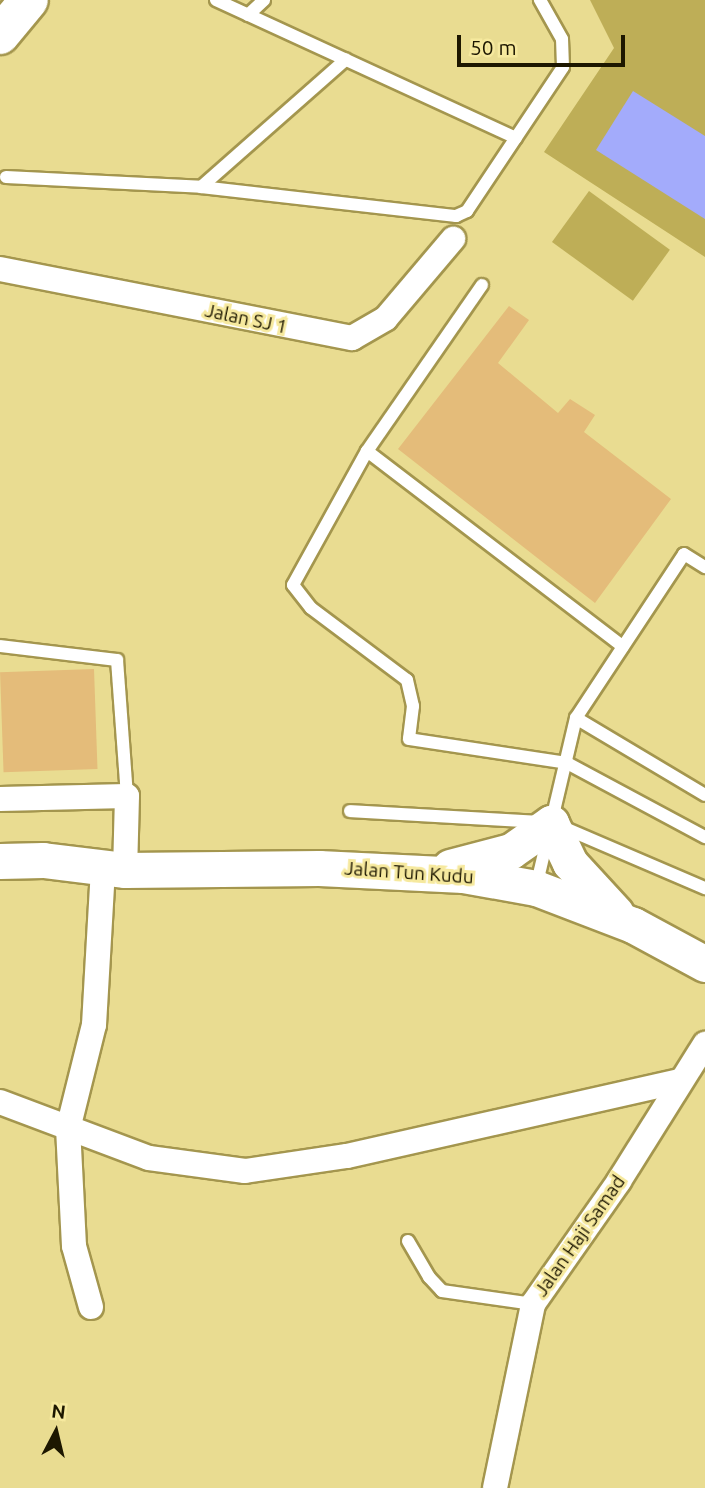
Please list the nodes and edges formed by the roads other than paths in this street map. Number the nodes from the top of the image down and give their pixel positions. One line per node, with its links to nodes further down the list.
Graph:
1 (29, 0): 6 (main road)
2 (216, 0): 5 (lane)
3 (264, 0): 5 (lane)
4 (540, 0): 8 (lane)
5 (248, 15): 7 (lane)
6 (0, 35)
7 (346, 59): 8 (lane); 10 (lane)
8 (516, 138): 10 (lane)
9 (6, 177): 10 (lane)
10 (201, 187)
11 (453, 239): 12 (street, Jalan SJ 1)
12 (0, 269)
13 (482, 285): 14 (lane)
14 (367, 451): 17 (lane); 19 (lane)
15 (705, 567): 17 (lane)
16 (0, 646): 21 (lane)
17 (623, 647): 18 (lane)
18 (576, 718): 19 (lane); 20 (lane)
19 (567, 763): 24 (lane); 25 (lane)
20 (705, 795)
21 (127, 796): 22 (street); 27 (street)
22 (0, 799)
23 (350, 811): 24 (lane)
24 (551, 823): 28 (main road); 30 (lane); 31 (lane); 32 (main road)
25 (705, 837)
26 (0, 861): 27 (main road, Jalan Tun Kudu)
27 (108, 869): 28 (main road, Jalan Tun Kudu); 29 (main road, Jalan Tun Kudu); 37 (street)
28 (419, 872): 30 (main road, Jalan Tun Kudu)
29 (0, 884)
30 (536, 888): 32 (main road, Jalan Tun Kudu)
31 (705, 888)
32 (633, 925): 33 (main road, Jalan Tun Kudu)
33 (705, 964)
34 (705, 1044): 35 (street, Jalan Haji Samad)
35 (680, 1081): 37 (street); 39 (street, Jalan Haji Samad)
36 (0, 1102): 37 (street)
37 (68, 1129): 40 (street)
38 (408, 1241): 39 (lane)
39 (533, 1304): 41 (street, Jalan Haji Samad)
40 (91, 1307)
41 (495, 1488)

